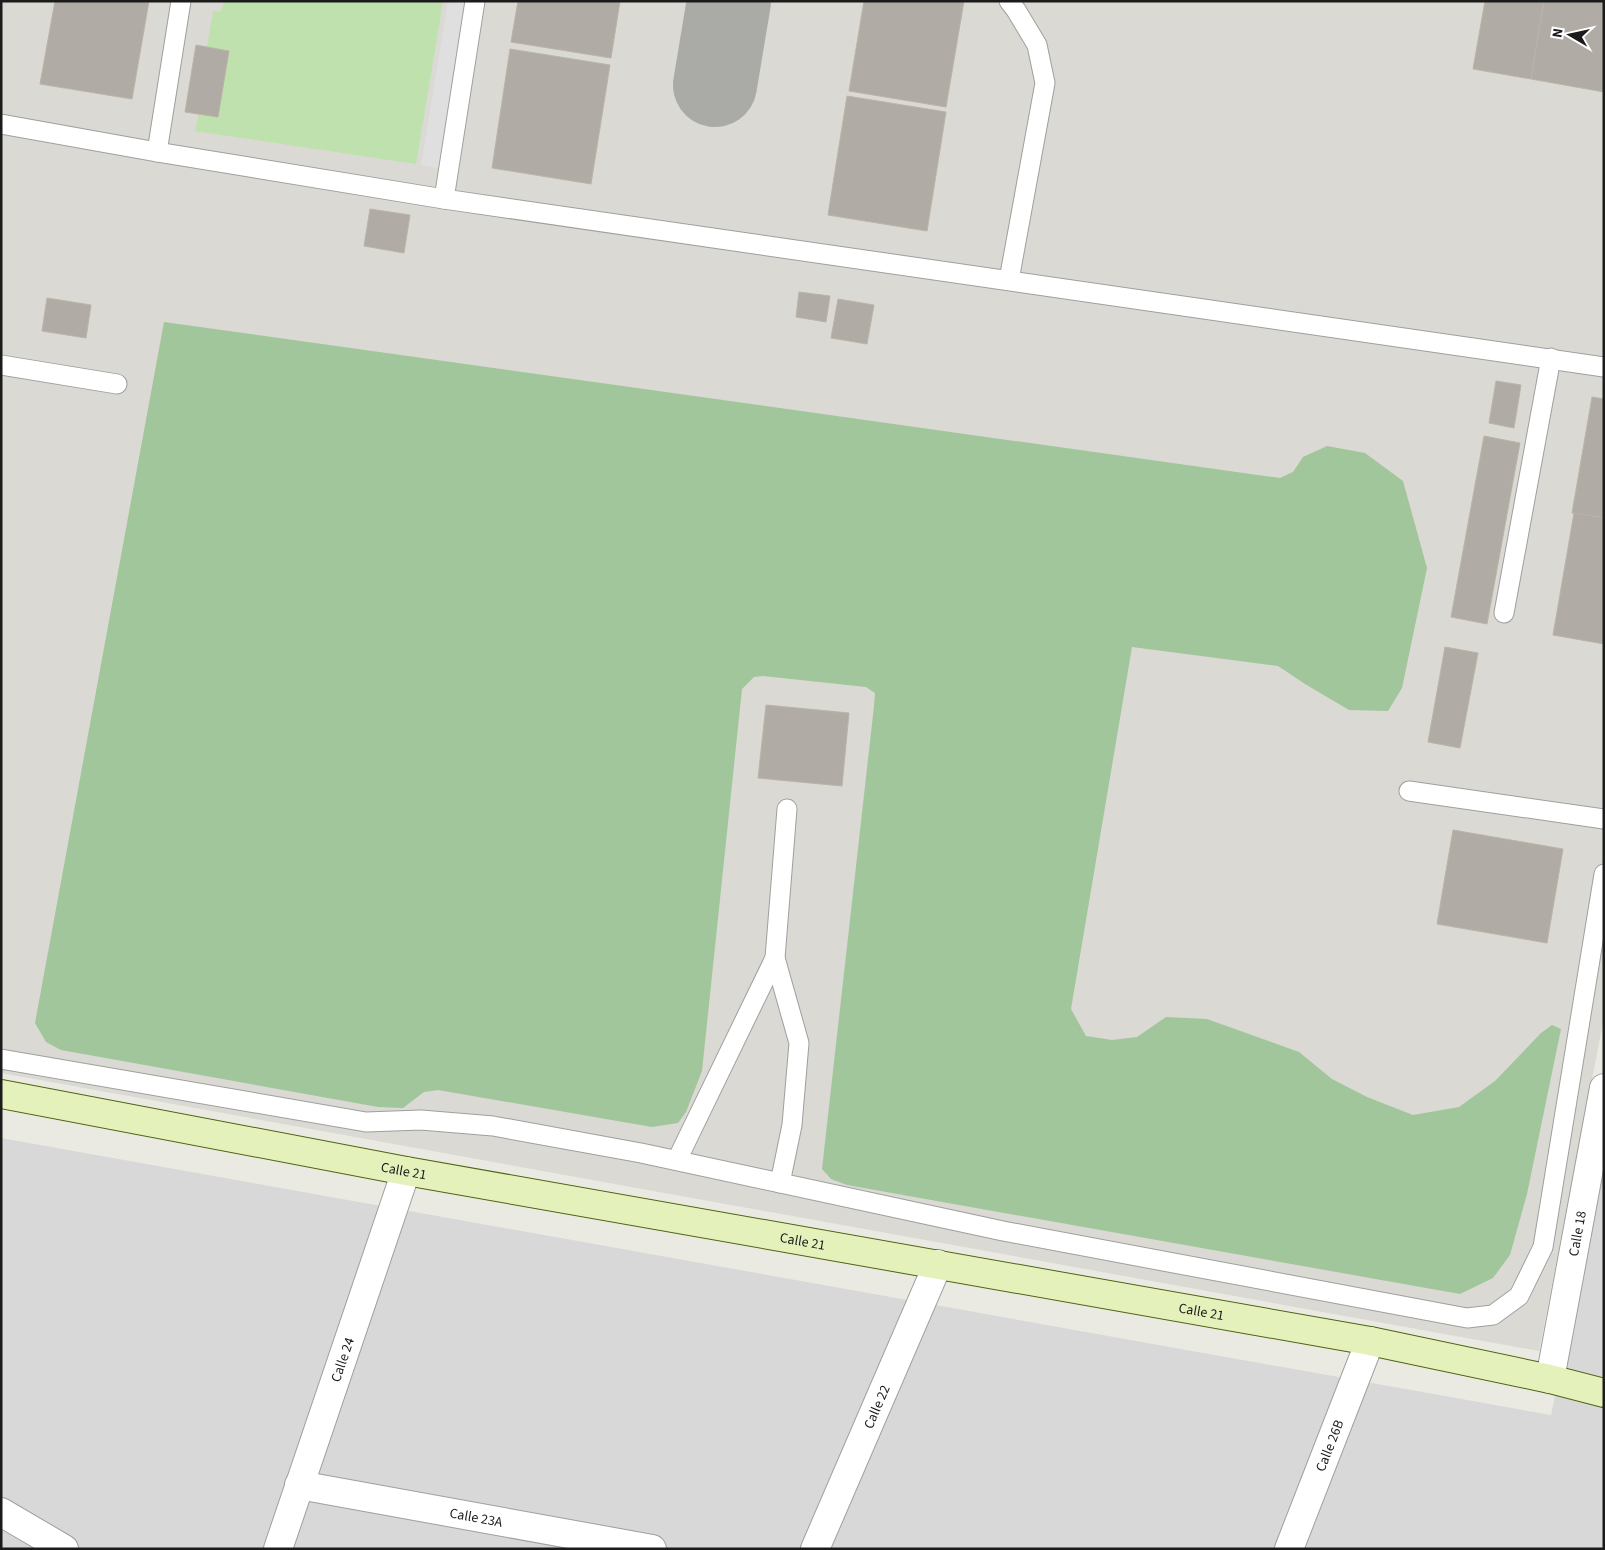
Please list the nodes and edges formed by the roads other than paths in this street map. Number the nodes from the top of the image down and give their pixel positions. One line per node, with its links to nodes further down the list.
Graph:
1 (181, 1): 5 (lane)
2 (474, 1): 6 (lane)
3 (1009, 1): 7 (lane)
4 (1, 124): 5 (lane)
5 (157, 152): 6 (lane)
6 (444, 199): 7 (lane)
7 (1009, 280): 8 (lane)
8 (1551, 358): 10 (lane); 12 (lane)
9 (1, 365): 11 (lane)
10 (1604, 367)
11 (117, 384)
12 (1504, 613)
13 (1410, 791): 15 (lane)
14 (787, 808): 17 (lane)
15 (1604, 820)
16 (1604, 874): 23 (lane)
17 (775, 958): 21 (lane); 23 (lane)
18 (1, 1059): 21 (lane)
19 (1604, 1088): 26 (street, Calle 18)
20 (1, 1094): 22 (street, Calle 21)
21 (677, 1160): 23 (lane)
22 (406, 1171): 24 (street, Calle 21); 28 (street, Calle 24)
23 (780, 1183)
24 (938, 1264): 25 (street, Calle 21); 33 (street, Calle 22)
25 (1370, 1341): 26 (street, Calle 21); 34 (street, Calle 26B)
26 (1550, 1379): 27 (street, Calle 21)
27 (1604, 1393)
28 (300, 1485): 31 (street, Calle 24); 32 (street, Calle 23A)
29 (1, 1512): 30 (street)
30 (64, 1549)
31 (278, 1549)
32 (652, 1549)
33 (815, 1549)
34 (1289, 1549)

